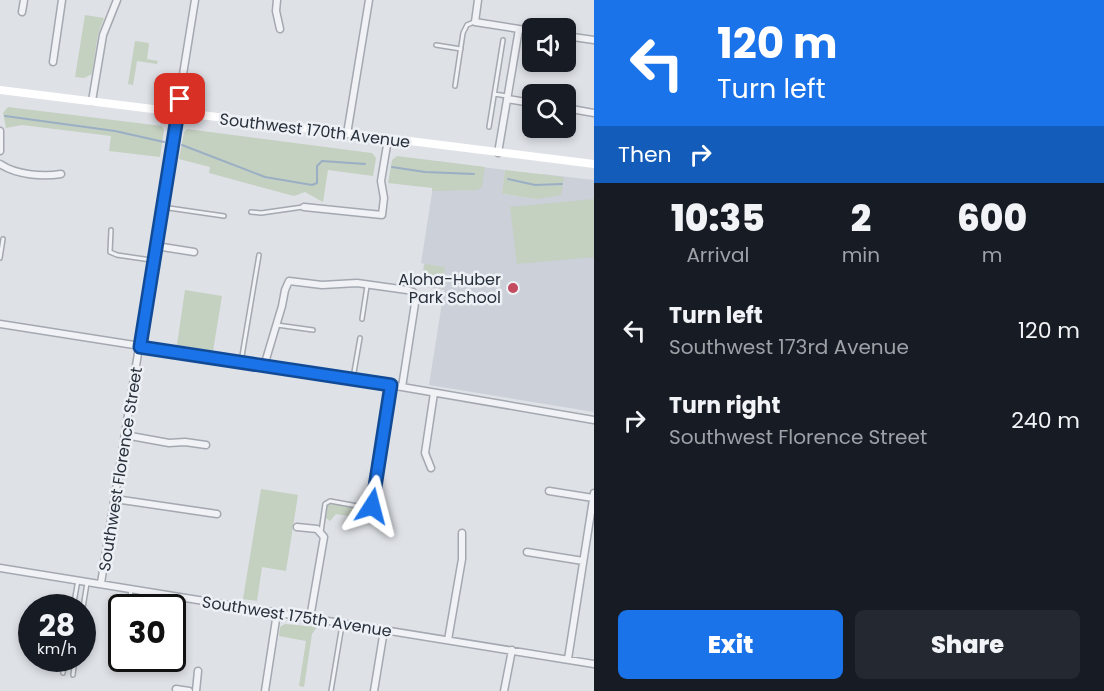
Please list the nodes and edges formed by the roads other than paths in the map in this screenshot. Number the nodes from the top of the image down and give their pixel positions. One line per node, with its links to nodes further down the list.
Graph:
1 (24, 0): 8 (street)
2 (62, 0): 18 (street)
3 (117, 0): 23 (street)
4 (195, 0): 26 (street, Southwest Florence Street)
5 (277, 0): 10 (street)
6 (369, 0): 30 (street)
7 (478, 0): 9 (street)
8 (22, 12)
9 (475, 22): 11 (street); 17 (lane)
10 (280, 29)
11 (519, 29): 12 (street); 22 (street)
12 (522, 29)
13 (576, 37): 15 (street)
14 (503, 40): 21 (lane)
15 (594, 40)
16 (436, 45): 17 (lane)
17 (461, 49): 19 (lane)
18 (53, 62)
19 (455, 86)
20 (0, 90): 23 (main road, Southwest 170th Avenue)
21 (494, 94): 22 (lane); 28 (lane)
22 (507, 98): 24 (street); 33 (street)
23 (92, 101): 26 (main road, Southwest 170th Avenue)
24 (522, 101)
25 (576, 109): 27 (street)
26 (178, 112): 30 (main road, Southwest 170th Avenue); 37 (street, Southwest Florence Street)
27 (594, 112)
28 (489, 127)
29 (0, 131): 32 (street)
30 (347, 134): 31 (main road, Southwest 170th Avenue)
31 (388, 139): 33 (main road, Southwest 170th Avenue); 38 (street)
32 (0, 151)
33 (498, 153): 35 (main road, Southwest 170th Avenue)
34 (0, 164): 36 (street)
35 (594, 164)
36 (61, 174)
37 (162, 207): 40 (lane); 43 (street, Southwest Florence Street)
38 (304, 207): 39 (lane)
39 (252, 212)
40 (224, 216)
41 (111, 230): 47 (lane)
42 (3, 238): 46 (lane)
43 (156, 246): 44 (street); 47 (street, Southwest Florence Street)
44 (194, 252)
45 (258, 255): 55 (lane)
46 (0, 258)
47 (154, 261): 54 (street, Southwest Florence Street)
48 (367, 285): 49 (lane); 51 (street); 59 (street)
49 (362, 319)
50 (0, 324): 54 (street)
51 (276, 325): 52 (lane); 56 (street)
52 (313, 330)
53 (360, 338): 57 (lane)
54 (140, 347): 55 (street); 62 (street, Southwest Florence Street)
55 (241, 362): 56 (street)
56 (264, 366): 57 (street)
57 (353, 380): 58 (street)
58 (391, 385): 59 (street); 68 (street)
59 (402, 387): 60 (street)
60 (434, 393): 61 (street); 64 (street)
61 (594, 420)
62 (125, 435): 63 (street); 67 (street, Southwest Florence Street)
63 (206, 445)
64 (431, 468)
65 (549, 491): 66 (street)
66 (594, 495): 74 (street)
67 (115, 499): 70 (street); 81 (street, Southwest Florence Street)
68 (372, 506)
69 (363, 507): 72 (lane)
70 (217, 514)
71 (297, 526): 72 (street)
72 (321, 532): 89 (street)
73 (462, 532): 92 (street)
74 (586, 546): 75 (street); 77 (street)
75 (594, 547)
76 (527, 552): 77 (street)
77 (584, 561): 94 (street)
78 (0, 568): 79 (street, Southwest 175th Avenue)
79 (78, 579): 80 (street, Southwest 175th Avenue); 84 (lane)
80 (88, 581): 81 (street, Southwest 175th Avenue); 85 (lane)
81 (101, 583): 82 (street, Southwest 175th Avenue)
82 (131, 588): 83 (street, Southwest 175th Avenue); 86 (lane)
83 (141, 590): 87 (lane); 88 (street, Southwest 175th Avenue)
84 (76, 594)
85 (86, 594)
86 (130, 594)
87 (141, 594)
88 (277, 613): 89 (street, Southwest 175th Avenue); 102 (street)
89 (310, 618): 90 (street, Southwest 175th Avenue)
90 (342, 623): 91 (street, Southwest 175th Avenue); 103 (lane)
91 (384, 630): 92 (street, Southwest 175th Avenue); 104 (street)
92 (448, 640): 93 (street, Southwest 175th Avenue)
93 (512, 650): 94 (street, Southwest 175th Avenue); 105 (street)
94 (568, 659): 95 (street, Southwest 175th Avenue)
95 (594, 664)
96 (198, 671): 101 (street)
97 (73, 672): 98 (lane)
98 (73, 675)
99 (176, 689): 100 (street)
100 (189, 691)
101 (196, 691)
102 (265, 691)
103 (331, 691)
104 (374, 691)
105 (504, 691)

